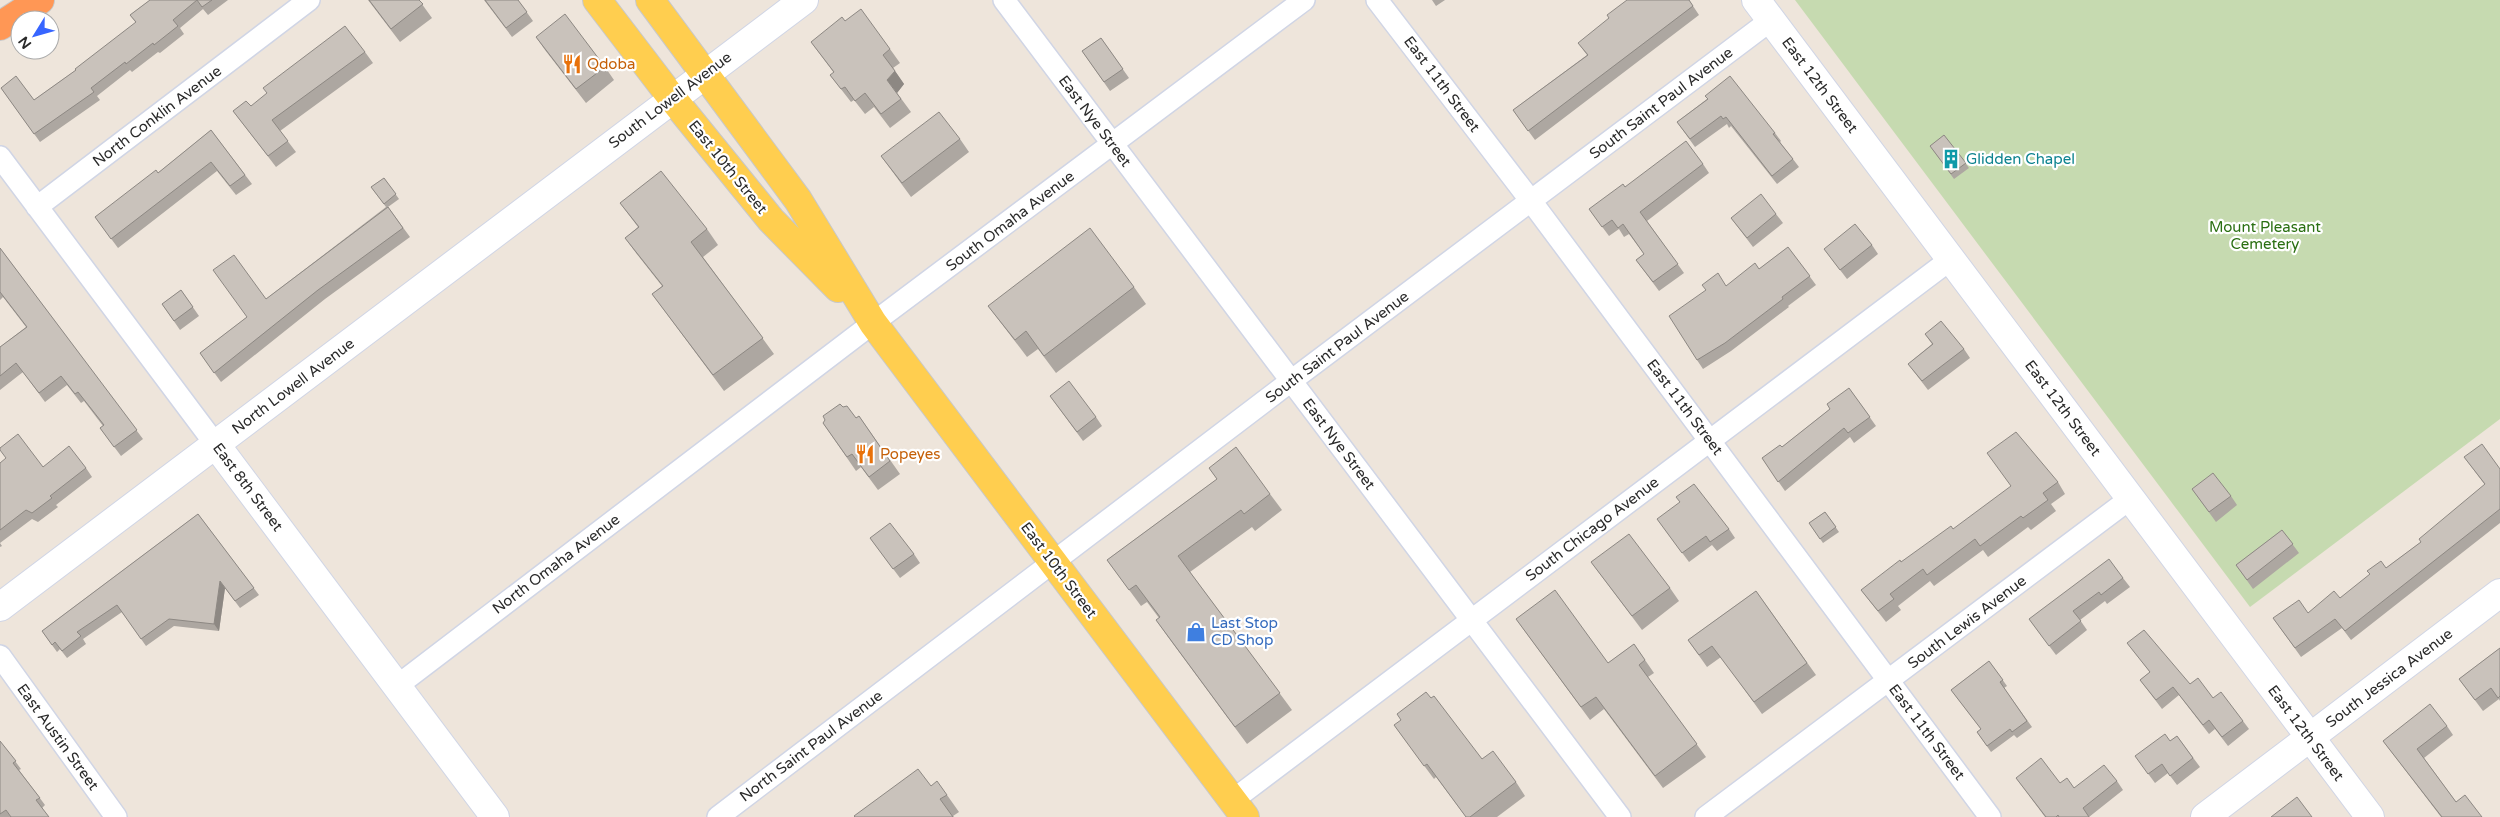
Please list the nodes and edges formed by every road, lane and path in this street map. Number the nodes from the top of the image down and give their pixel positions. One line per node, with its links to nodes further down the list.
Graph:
1 (40, 0): 10 (highway)
2 (309, 0): 17 (street, North Conklin Avenue)
3 (597, 0): 12 (main road, East 10th Street)
4 (650, 0): 11 (main road, East 10th Street)
5 (804, 0): 11 (street, South Lowell Avenue)
6 (1004, 0): 13 (street, East Nye Street)
7 (1304, 0): 13 (street, South Omaha Avenue)
8 (1377, 0): 16 (street, East 11th Street)
9 (1764, 10): 16 (street, South Saint Paul Avenue); 18 (street, East 12th Street)
10 (0, 26)
11 (706, 73): 12 (street, South Lowell Avenue); 19 (main road, East 10th Street)
12 (672, 98): 15 (street, South Lowell Avenue); 19 (main road, East 10th Street)
13 (1112, 144): 19 (street, South Omaha Avenue); 20 (street, East Nye Street)
14 (0, 158): 17 (street, East 8th Street)
15 (538, 200): 23 (street, North Lowell Avenue)
16 (1531, 201): 20 (street, South Saint Paul Avenue); 21 (street, East 11th Street)
17 (37, 207): 23 (street, East 8th Street)
18 (1951, 259): 21 (street, South Chicago Avenue); 24 (street, East 12th Street)
19 (873, 323): 22 (street, South Omaha Avenue); 25 (main road, East 10th Street)
20 (1291, 381): 25 (street, South Saint Paul Avenue); 28 (street, East Nye Street)
21 (1710, 440): 28 (street, South Chicago Avenue); 31 (street, East 11th Street)
22 (716, 442): 32 (street, North Omaha Avenue)
23 (216, 445): 27 (street, North Lowell Avenue); 32 (street, East 8th Street)
24 (2131, 498): 31 (street, South Lewis Avenue); 33 (street, East 12th Street)
25 (1054, 562): 30 (street, South Saint Paul Avenue); 34 (main road, East 10th Street)
26 (2500, 593): 33 (street, South Jessica Avenue)
27 (0, 607)
28 (1473, 619): 34 (street, South Chicago Avenue); 38 (street, East Nye Street)
29 (0, 656): 35 (street, East Austin Street)
30 (904, 675): 37 (street, North Saint Paul Avenue)
31 (1888, 681): 39 (street, South Lewis Avenue); 40 (street, East 11th Street)
32 (397, 686): 36 (street, East 8th Street)
33 (2310, 738): 41 (street, South Jessica Avenue); 42 (street, East 12th Street)
34 (1239, 809)
35 (116, 817)
36 (495, 817)
37 (718, 817)
38 (1620, 817)
39 (1706, 817)
40 (1990, 817)
41 (2205, 817)
42 (2370, 817)

